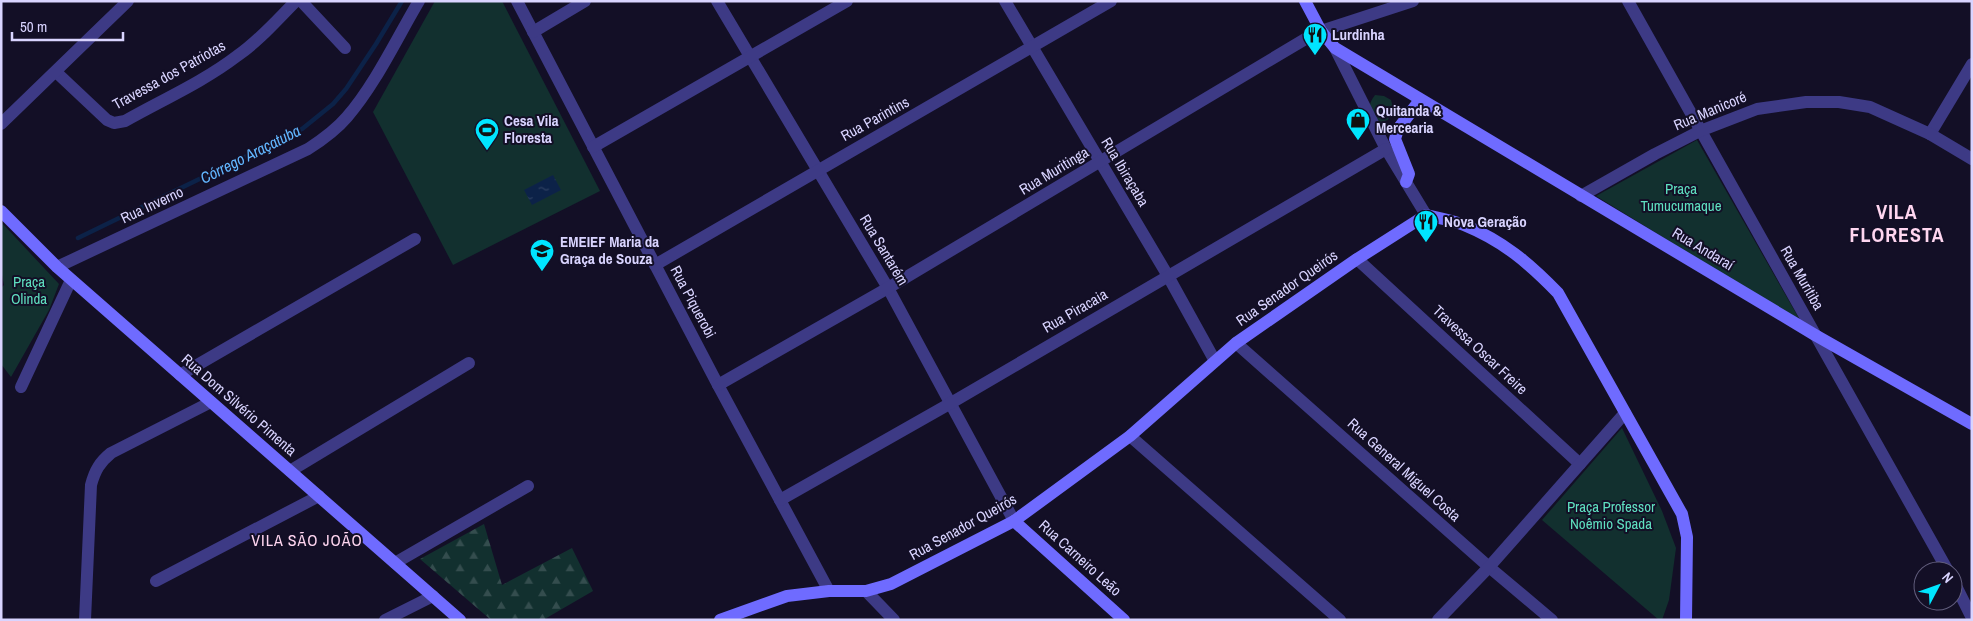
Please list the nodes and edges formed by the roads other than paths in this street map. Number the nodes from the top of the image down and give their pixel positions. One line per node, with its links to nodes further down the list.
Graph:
1 (128, 1): 21 (street)
2 (296, 1): 21 (street, Travessa dos Patriotas)
3 (301, 1): 16 (street)
4 (419, 1): 38 (street, Rua Inverno)
5 (517, 1): 15 (street, Rua Piquerobi)
6 (585, 1): 15 (street)
7 (717, 1): 19 (street, Rua Santarém)
8 (847, 1): 19 (street)
9 (1005, 1): 17 (street, Rua Ibiraçaba)
10 (1112, 1): 17 (street, Rua Parintins)
11 (1304, 1): 14 (street, Rua Andaraí)
12 (1413, 1): 14 (street, Rua Muritinga)
13 (1628, 1): 24 (street, Rua Muritiba)
14 (1321, 31): 18 (street, Rua Andaraí); 29 (street, Rua Muritinga)
15 (533, 32): 26 (street, Rua Piquerobi)
16 (344, 48)
17 (1034, 48): 29 (street, Rua Ibiraçaba); 30 (street, Rua Parintins)
18 (1335, 48): 22 (street, Rua Andaraí); 27 (street)
19 (750, 57): 26 (street); 30 (street, Rua Santarém)
20 (1972, 64): 25 (street)
21 (56, 72): 23 (street)
22 (1420, 100): 31 (street); 32 (street, Rua Andaraí)
23 (1, 124)
24 (1700, 131): 25 (street, Rua Manicoré); 32 (street, Rua Manicoré); 42 (street, Rua Muritiba)
25 (1930, 134): 28 (street, Rua Manicoré)
26 (593, 147): 37 (street, Rua Piquerobi)
27 (1386, 149): 31 (street); 39 (street, Rua Piracaia)
28 (1972, 159)
29 (1100, 162): 39 (street, Rua Ibiraçaba); 41 (street, Rua Muritinga)
30 (818, 170): 37 (street, Rua Parintins); 41 (street, Rua Santarém)
31 (1406, 182): 34 (street)
32 (1581, 196): 42 (street, Rua Andaraí)
33 (1, 211): 38 (street, Rua Dom Silvério Pimenta)
34 (1426, 215): 36 (street, Rua Senador Queirós); 51 (street)
35 (415, 239): 46 (street)
36 (1357, 259): 43 (street, Rua Senador Queirós); 54 (street, Travessa Oscar Freire)
37 (655, 265): 47 (street, Rua Piquerobi)
38 (57, 267): 40 (street, Rua Dom Silvério Pimenta)
39 (1168, 276): 44 (street, Rua Ibiraçaba); 50 (street, Rua Piracaia)
40 (71, 280): 46 (street, Rua Dom Silvério Pimenta); 48 (street)
41 (888, 288): 47 (street, Rua Muritinga); 50 (street, Rua Santarém)
42 (1815, 335): 52 (street, Rua Andaraí); 60 (street, Rua Muritiba)
43 (1236, 343): 44 (street, Rua Senador Queirós); 62 (street, Rua General Miguel Costa)
44 (1215, 361): 53 (street, Rua Senador Queirós)
45 (469, 363): 55 (street)
46 (180, 375): 49 (street, Rua Dom Silvério Pimenta)
47 (718, 385): 58 (street, Rua Piquerobi)
48 (21, 387)
49 (211, 402): 55 (street, Rua Dom Silvério Pimenta); 69 (street)
50 (951, 403): 58 (street, Rua Piracaia); 59 (street, Rua Santarém)
51 (1625, 413): 54 (street); 78 (street)
52 (1972, 424)
53 (1130, 436): 59 (street, Rua Senador Queirós); 75 (street)
54 (1580, 464): 62 (street)
55 (290, 472): 57 (street, Rua Dom Silvério Pimenta)
56 (528, 486): 61 (street)
57 (318, 496): 61 (street, Rua Dom Silvério Pimenta); 63 (street)
58 (780, 500): 64 (street, Rua Piquerobi)
59 (1014, 521): 65 (street, Rua Senador Queirós); 74 (street, Rua Carneiro Leão)
60 (1942, 561)
61 (395, 564): 66 (street, Rua Dom Silvério Pimenta)
62 (1489, 567): 76 (street); 77 (street, Rua General Miguel Costa)
63 (156, 581)
64 (829, 591): 65 (street, Rua Senador Queirós); 72 (street, Rua Senador Queirós)
65 (866, 591): 73 (street)
66 (433, 596): 70 (street); 71 (street, Rua Dom Silvério Pimenta)
67 (1963, 600): 68 (street)
68 (1972, 618)
69 (84, 620)
70 (385, 620)
71 (460, 620)
72 (720, 620)
73 (894, 620)
74 (1124, 620)
75 (1340, 620)
76 (1438, 620)
77 (1552, 620)
78 (1686, 620)

